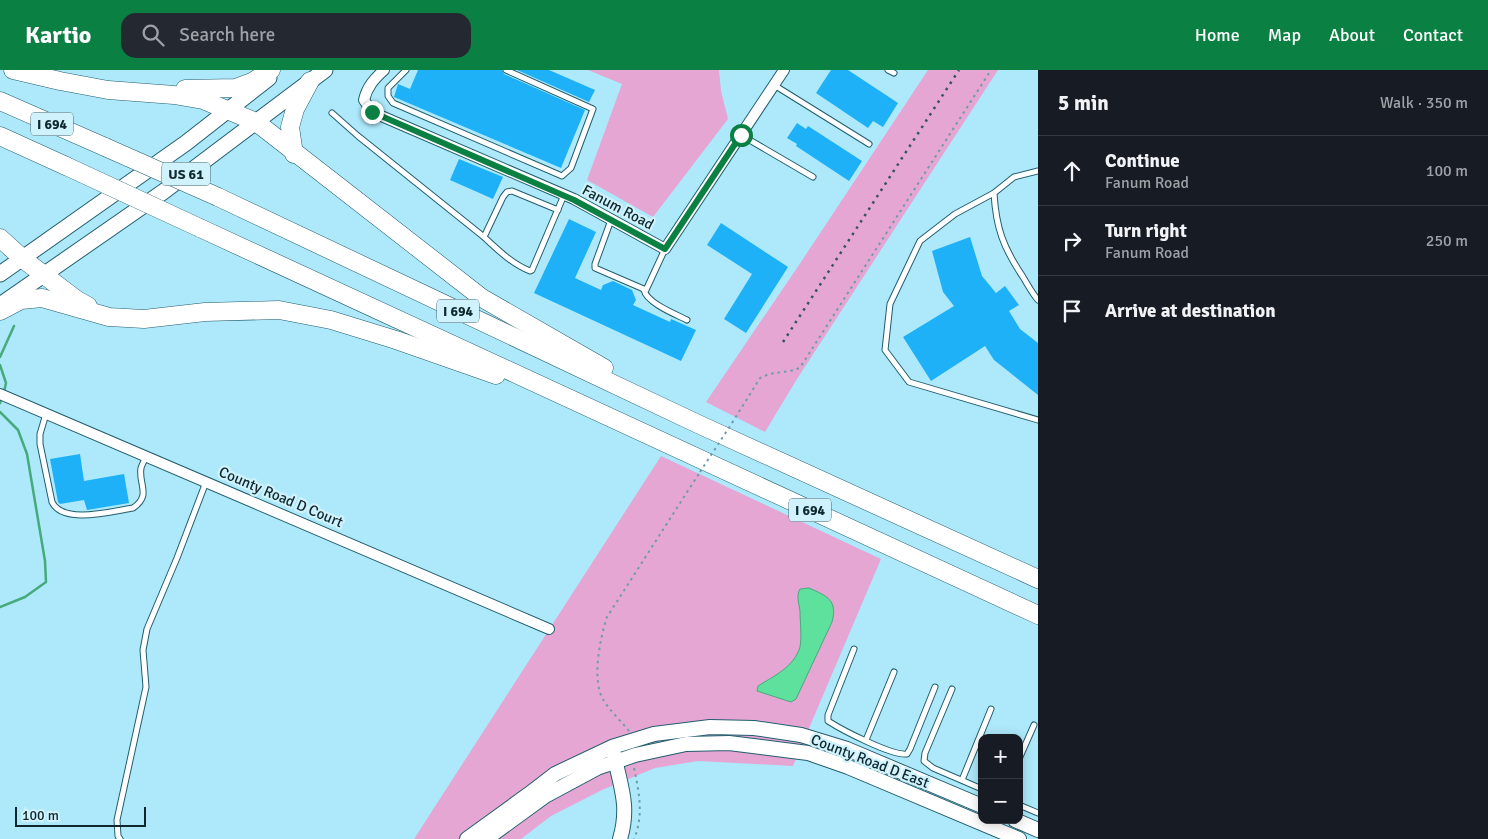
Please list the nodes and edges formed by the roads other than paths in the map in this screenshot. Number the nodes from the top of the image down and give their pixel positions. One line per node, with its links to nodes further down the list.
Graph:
1 (13, 70): 11 (highway)
2 (271, 70): 11 (highway)
3 (279, 70): 15 (main road, US 61)
4 (325, 70): 12 (main road, US 61)
5 (384, 70): 25 (street, Fanum Road)
6 (406, 70): 7 (lane)
7 (506, 70)
8 (784, 70): 13 (street, Fanum Road)
9 (888, 70): 10 (lane)
10 (894, 73)
11 (60, 81): 15 (highway)
12 (310, 81): 17 (main road, US 61); 21 (highway)
13 (774, 85): 18 (street, Fanum Road); 20 (lane)
14 (0, 101): 44 (highway, I 694, bridge)
15 (228, 111): 17 (highway); 31 (main road, US 61)
16 (332, 113): 28 (lane)
17 (256, 122): 21 (highway); 33 (main road, US 61)
18 (741, 135): 23 (lane); 30 (street, Fanum Road)
19 (0, 136): 41 (highway, I 694, bridge)
20 (869, 144)
21 (294, 154): 44 (highway)
22 (1038, 171): 24 (lane)
23 (813, 177)
24 (994, 193): 35 (lane); 43 (lane)
25 (564, 195): 26 (lane); 27 (street, Fanum Road)
26 (558, 210): 28 (lane); 28 (lane)
27 (611, 220): 30 (street, Fanum Road); 34 (lane)
28 (484, 237)
29 (0, 238): 31 (highway)
30 (665, 249): 34 (lane)
31 (23, 259): 32 (main road, US 61); 33 (highway)
32 (0, 274)
33 (44, 274): 36 (main road, US 61); 38 (highway)
34 (644, 290): 39 (lane)
35 (1038, 300)
36 (0, 305)
37 (0, 312): 38 (highway)
38 (109, 317): 41 (highway)
39 (687, 320)
40 (0, 394): 42 (street, County Road D Court)
41 (581, 404): 48 (highway, I 694)
42 (46, 413): 45 (street, County Road D Court); 45 (lane)
43 (1038, 420)
44 (698, 424): 47 (highway, I 694)
45 (146, 456): 46 (street, County Road D Court)
46 (206, 482): 49 (street, County Road D Court); 73 (lane)
47 (1038, 579)
48 (1038, 615)
49 (549, 628)
50 (854, 649): 56 (lane)
51 (894, 672): 56 (lane)
52 (935, 687): 57 (lane)
53 (952, 689): 63 (lane)
54 (991, 709): 63 (lane)
55 (1034, 724): 59 (lane)
56 (866, 740): 57 (lane)
57 (876, 745): 60 (lane)
58 (612, 748): 60 (street, County Road D East); 61 (street); 74 (street, County Road D East)
59 (1023, 750)
60 (870, 759): 62 (lane); 66 (street, County Road D East)
61 (615, 762): 62 (street, County Road D East); 75 (street, County Road D East); 76 (street)
62 (864, 774): 70 (street, County Road D East)
63 (962, 780): 64 (lane)
64 (972, 784): 65 (lane); 66 (lane)
65 (978, 787)
66 (966, 799): 67 (street, County Road D East); 70 (lane)
67 (978, 804)
68 (1023, 807): 69 (lane)
69 (1038, 813)
70 (959, 814): 77 (street, County Road D East)
71 (1023, 823): 72 (street)
72 (1038, 830)
73 (120, 839)
74 (467, 839)
75 (486, 839)
76 (620, 839)
77 (1019, 839)

